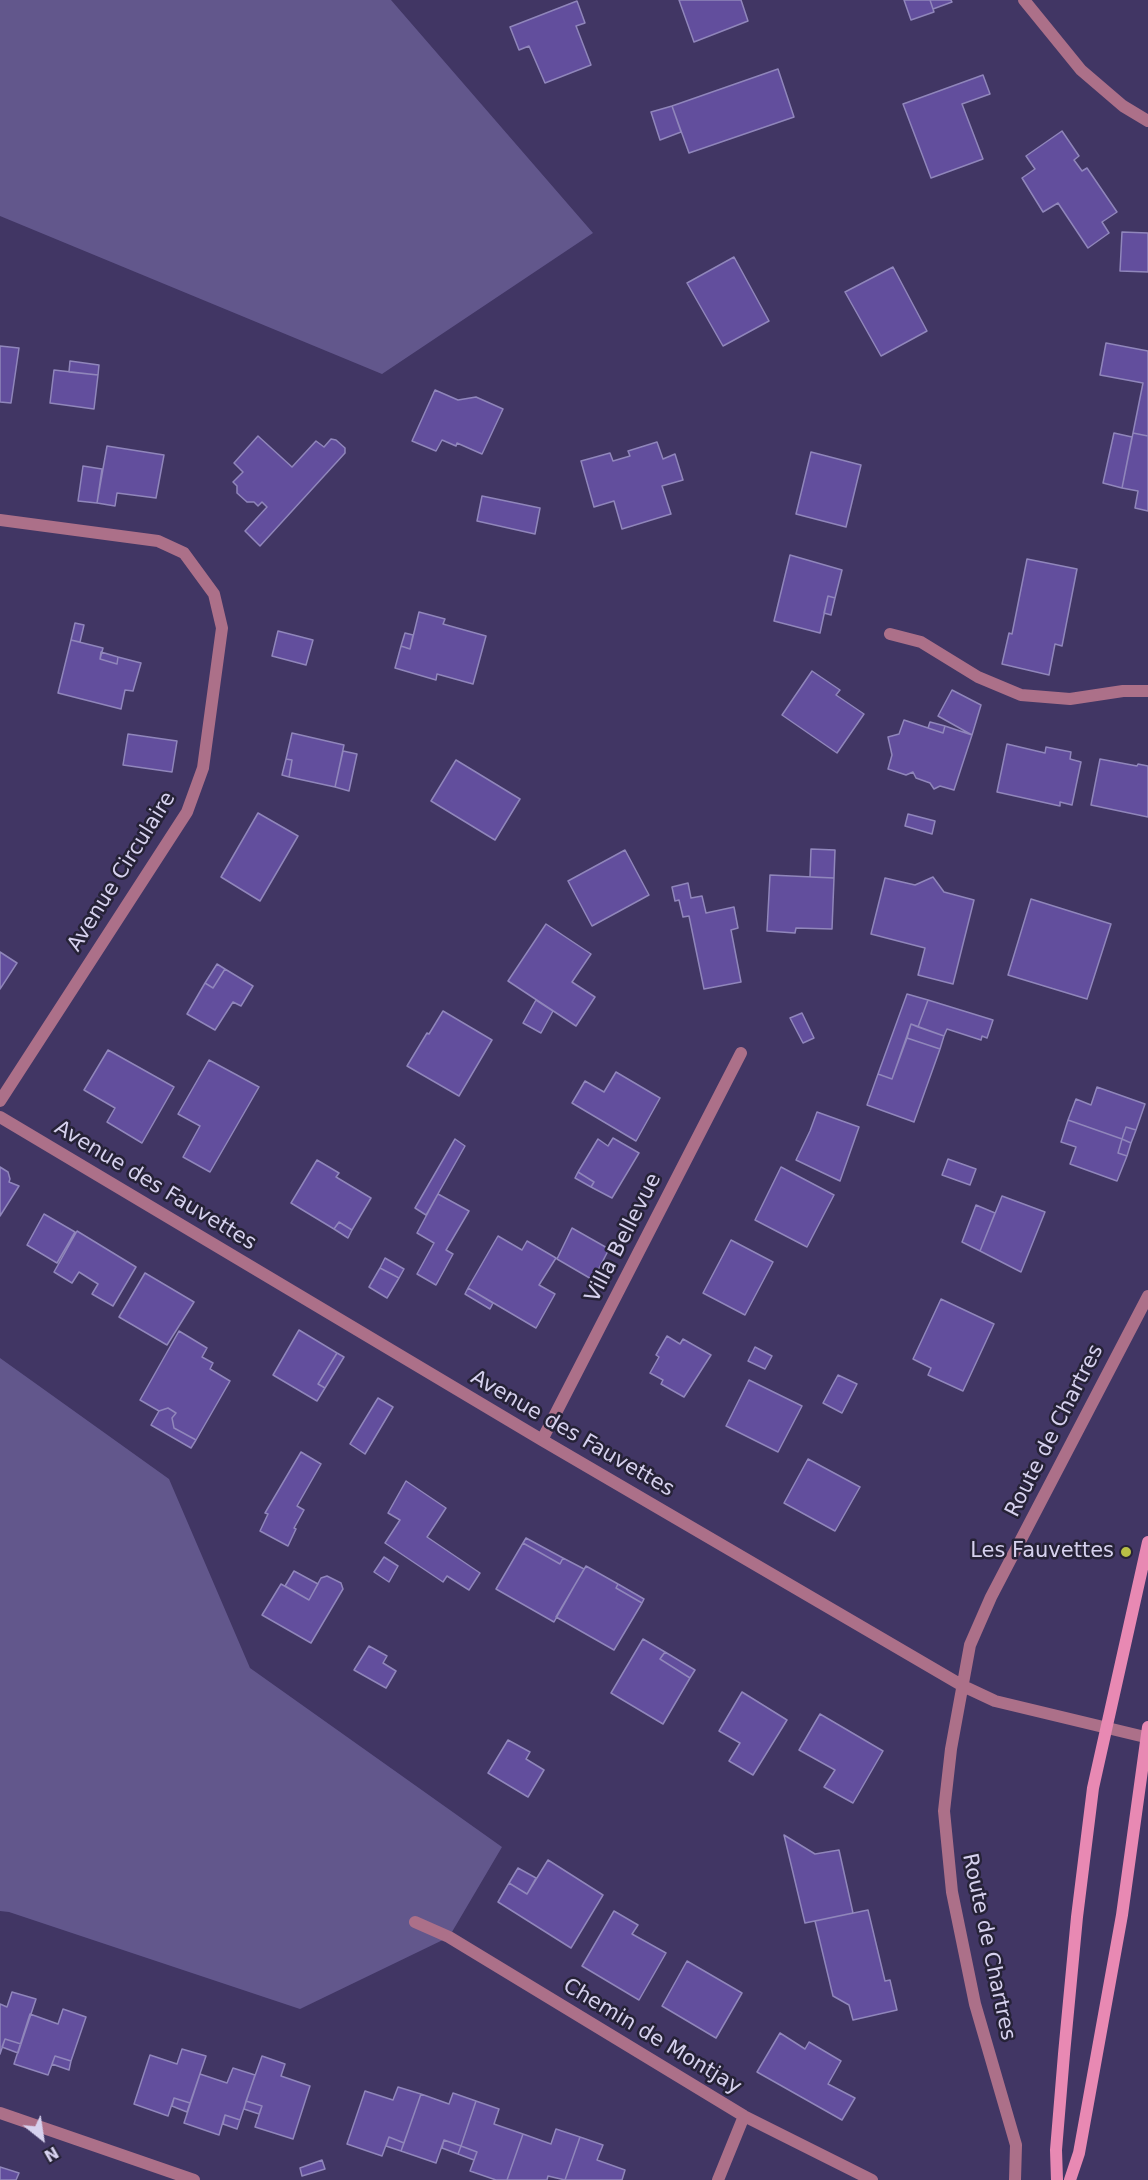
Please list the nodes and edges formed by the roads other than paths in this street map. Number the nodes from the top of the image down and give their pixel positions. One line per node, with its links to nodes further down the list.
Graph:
1 (1024, 0): 2 (street)
2 (1148, 121)
3 (0, 520): 7 (street, Avenue Circulaire)
4 (890, 634): 5 (street)
5 (1148, 691)
6 (741, 1053): 10 (street, Villa Bellevue)
7 (0, 1101)
8 (0, 1117): 10 (street, Avenue des Fauvettes)
9 (1148, 1296): 12 (street, Route de Chartres)
10 (542, 1440): 12 (street, Avenue des Fauvettes)
11 (1148, 1542): 13 (main road)
12 (963, 1686): 13 (street, Avenue des Fauvettes); 21 (street, Route de Chartres)
13 (1105, 1727): 14 (street, Avenue des Fauvettes); 22 (main road)
14 (1147, 1732): 23 (main road)
15 (415, 1922): 17 (street, Chemin de Montjay)
16 (0, 2113): 18 (street)
17 (744, 2116): 19 (street); 20 (street, Chemin de Montjay)
18 (194, 2180)
19 (718, 2180)
20 (872, 2180)
21 (1015, 2180)
22 (1057, 2180)
23 (1070, 2180)

